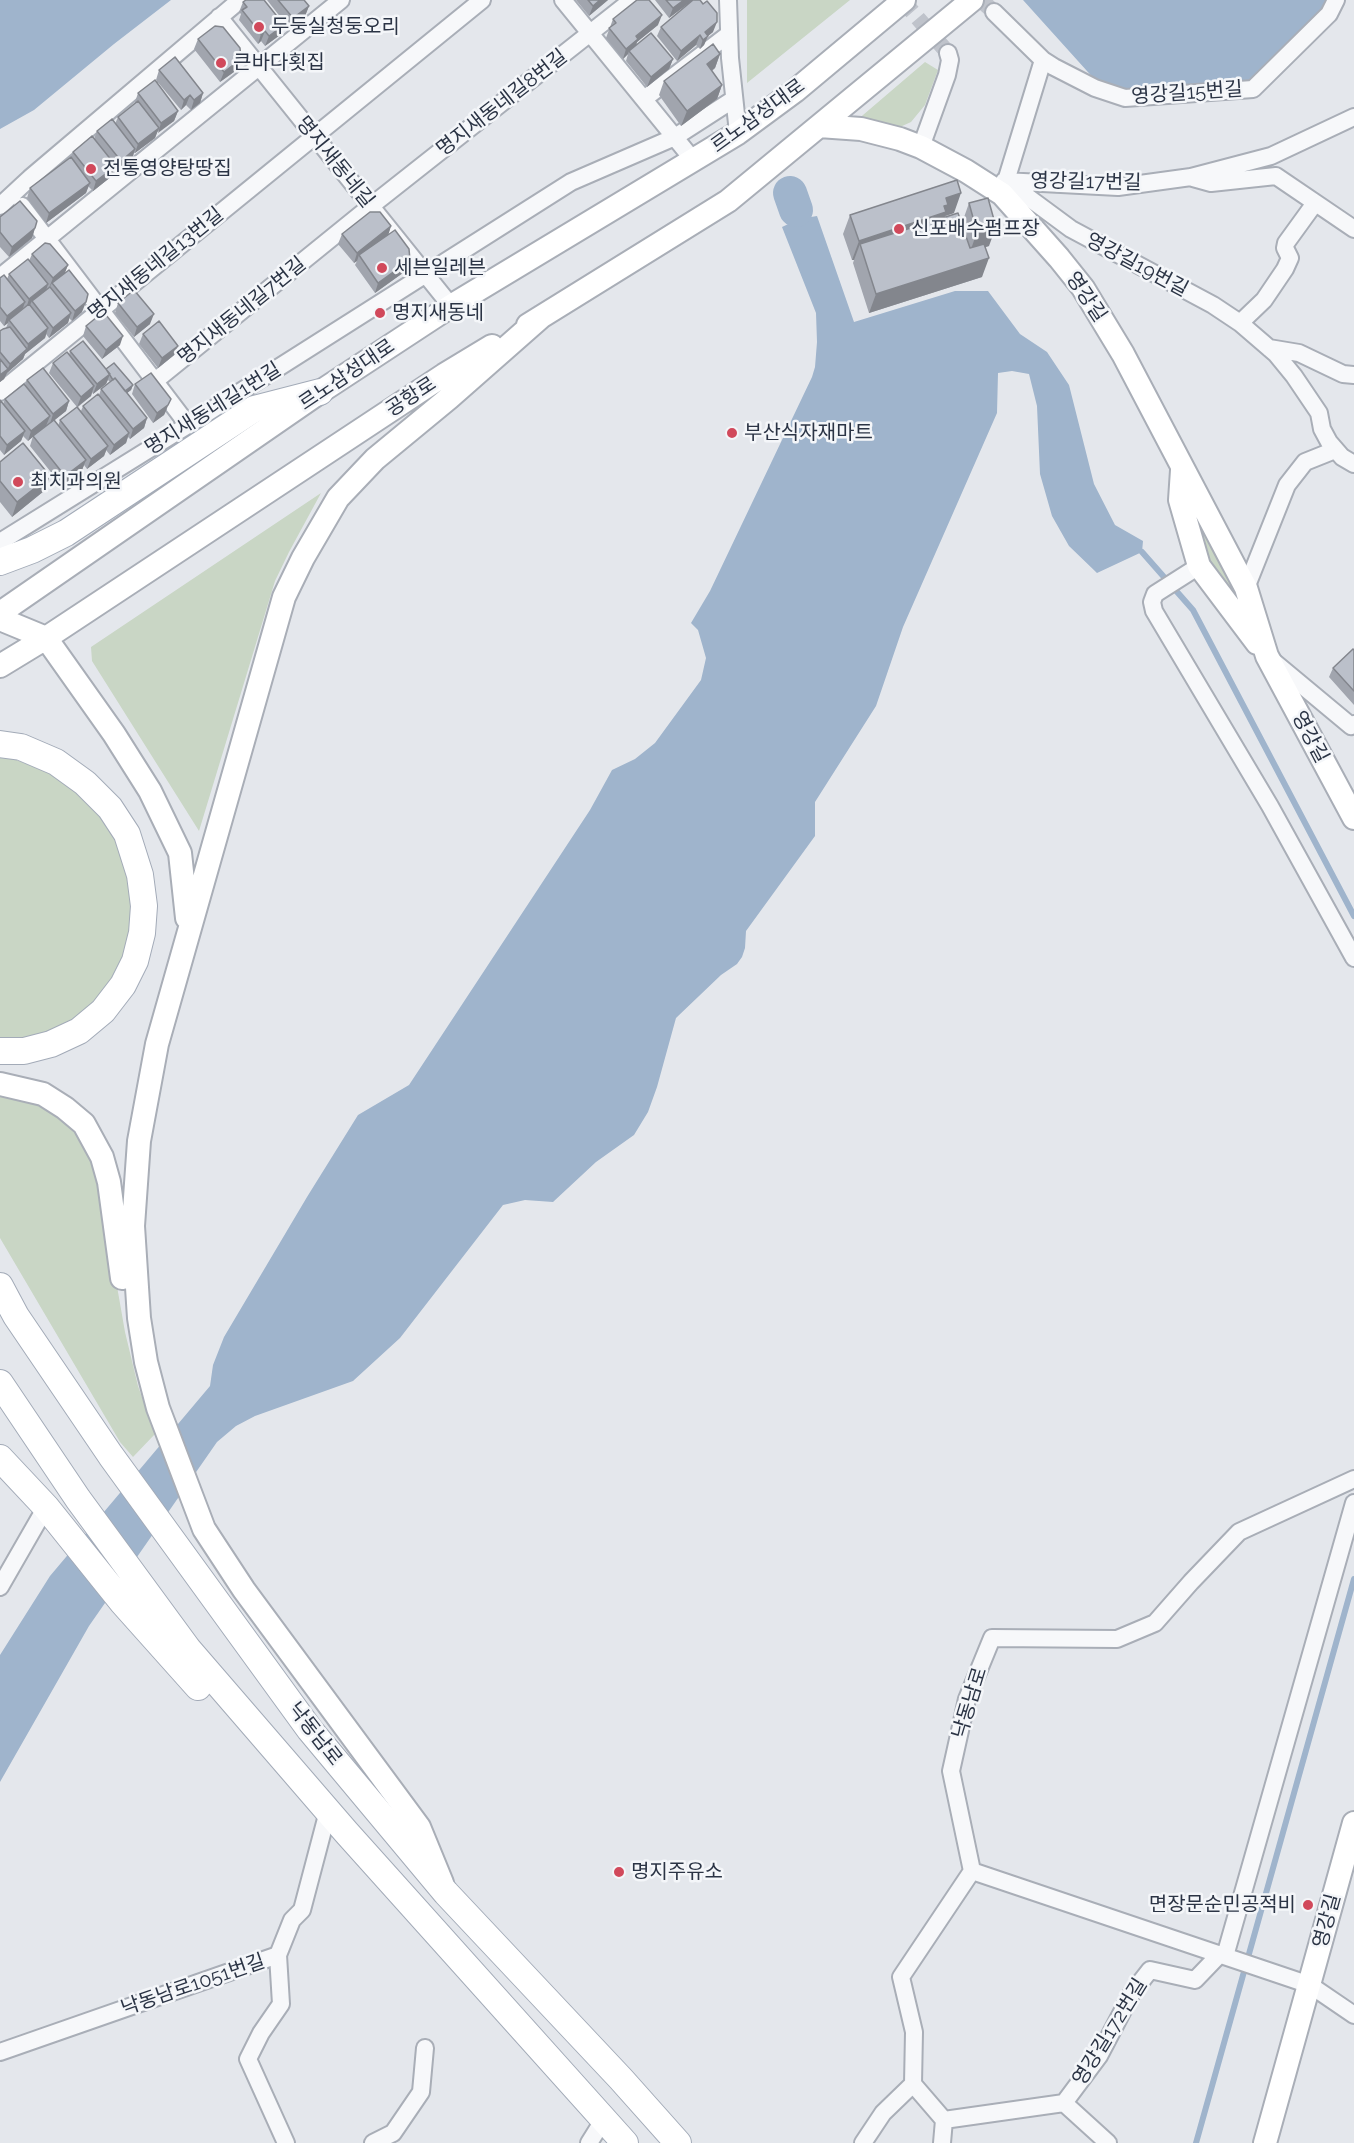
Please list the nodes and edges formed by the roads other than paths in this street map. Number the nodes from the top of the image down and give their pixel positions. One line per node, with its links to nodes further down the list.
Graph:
1 (240, 0): 11 (street)
2 (341, 0): 16 (street)
3 (482, 0): 22 (street, 명지새동네길13번길)
4 (563, 0): 12 (street)
5 (632, 0): 12 (street, 명지새동네길8번길)
6 (728, 0): 13 (street)
7 (904, 0): 21 (main road, 르노삼성대로)
8 (972, 0): 20 (main road)
9 (1336, 0): 15 (street, 영강길15번길)
10 (994, 12): 15 (street, 영강길15번길)
11 (219, 18): 16 (street, 명지새동네길); 29 (street)
12 (591, 34): 17 (street); 32 (street, 명지새동네길8번길)
13 (729, 34): 17 (street); 18 (street)
14 (948, 53): 24 (street)
15 (1043, 60): 28 (street)
16 (258, 67): 22 (street, 명지새동네길); 34 (street)
17 (644, 99): 23 (street)
18 (734, 99): 21 (street); 23 (street, 명지새동네길1번길)
19 (1354, 117): 26 (street, 영강길17번길)
20 (819, 126): 24 (main road, 영강길); 39 (main road, 공항로)
21 (738, 133): 25 (main road, 르노삼성대로)
22 (314, 137): 32 (street, 명지새동네길); 38 (street, 명지새동네길13번길)
23 (675, 137): 25 (street); 35 (street, 명지새동네길1번길)
24 (921, 147): 27 (main road, 영강길)
25 (694, 161): 37 (main road, 르노삼성대로)
26 (1190, 177): 28 (street, 영강길17번길); 30 (street, 영강길17번길)
27 (982, 180): 28 (street, 영강길17번길); 49 (main road, 영강길)
28 (1006, 181): 40 (street, 영강길19번길)
29 (12, 194): 31 (street); 34 (street)
30 (1315, 203): 33 (street, 영강길17번길); 40 (street)
31 (0, 206)
32 (371, 206): 35 (street, 명지새동네길); 43 (street, 명지새동네길7번길)
33 (1354, 229)
34 (47, 238): 36 (street); 38 (street)
35 (424, 275): 37 (street, 명지새동네길); 46 (street, 명지새동네길1번길)
36 (0, 276)
37 (451, 306): 45 (main road, 르노삼성대로)
38 (101, 309): 43 (street); 44 (street, 명지새동네길13번길)
39 (541, 316): 56 (main road, 공항로); 62 (main road)
40 (1240, 322): 41 (street, 영강길19번길)
41 (1269, 348): 42 (street); 47 (street, 영강길19번길)
42 (1354, 375)
43 (155, 381): 46 (street)
44 (0, 392)
45 (320, 392): 51 (main road); 54 (main road, 르노삼성대로)
46 (188, 425): 50 (street, 명지새동네길1번길)
47 (1335, 450): 48 (street, 영강길19번길); 53 (street)
48 (1354, 464)
49 (1182, 469): 52 (main road); 53 (main road, 영강길)
50 (0, 542)
51 (0, 562)
52 (1199, 566): 57 (main road); 63 (street)
53 (1246, 588): 57 (main road, 영강길)
54 (0, 613)
55 (0, 619): 56 (main road)
56 (46, 638): 58 (main road, 공항로); 62 (main road)
57 (1267, 656): 59 (street); 61 (main road, 영강길)
58 (0, 666)
59 (1354, 724)
60 (0, 744): 64 (main road)
61 (1354, 818)
62 (188, 928): 67 (main road)
63 (1354, 958)
64 (0, 1051)
65 (0, 1084): 67 (main road)
66 (0, 1286): 78 (main road, 낙동남로)
67 (139, 1318): 78 (main road)
68 (0, 1383): 74 (main road, 낙동남로)
69 (0, 1458): 72 (main road)
70 (1354, 1479): 77 (street, 낙동남로)
71 (1354, 1503): 80 (street)
72 (52, 1515): 73 (street); 74 (main road)
73 (0, 1587)
74 (132, 1595): 76 (main road, 낙동남로)
75 (1354, 1823): 81 (main road, 영강길)
76 (336, 1824): 79 (street, 낙동남로1051번길); 87 (main road, 낙동남로)
77 (972, 1871): 80 (street); 85 (street)
78 (446, 1893): 93 (main road, 낙동남로)
79 (278, 1955): 84 (street, 낙동남로1051번길); 89 (street)
80 (1222, 1955): 81 (street); 86 (street, 영강길172번길)
81 (1310, 1985): 82 (street); 97 (main road, 영강길)
82 (1354, 2015)
83 (425, 2048): 90 (street)
84 (0, 2052)
85 (913, 2084): 88 (street); 94 (street)
86 (1064, 2103): 88 (street, 영강길172번길); 96 (street, 영강길172번길)
87 (604, 2120): 91 (street); 92 (main road, 낙동남로)
88 (944, 2120): 95 (street)
89 (286, 2143)
90 (373, 2143)
91 (589, 2143)
92 (625, 2143)
93 (678, 2143)
94 (863, 2143)
95 (942, 2143)
96 (1108, 2143)
97 (1265, 2143)

